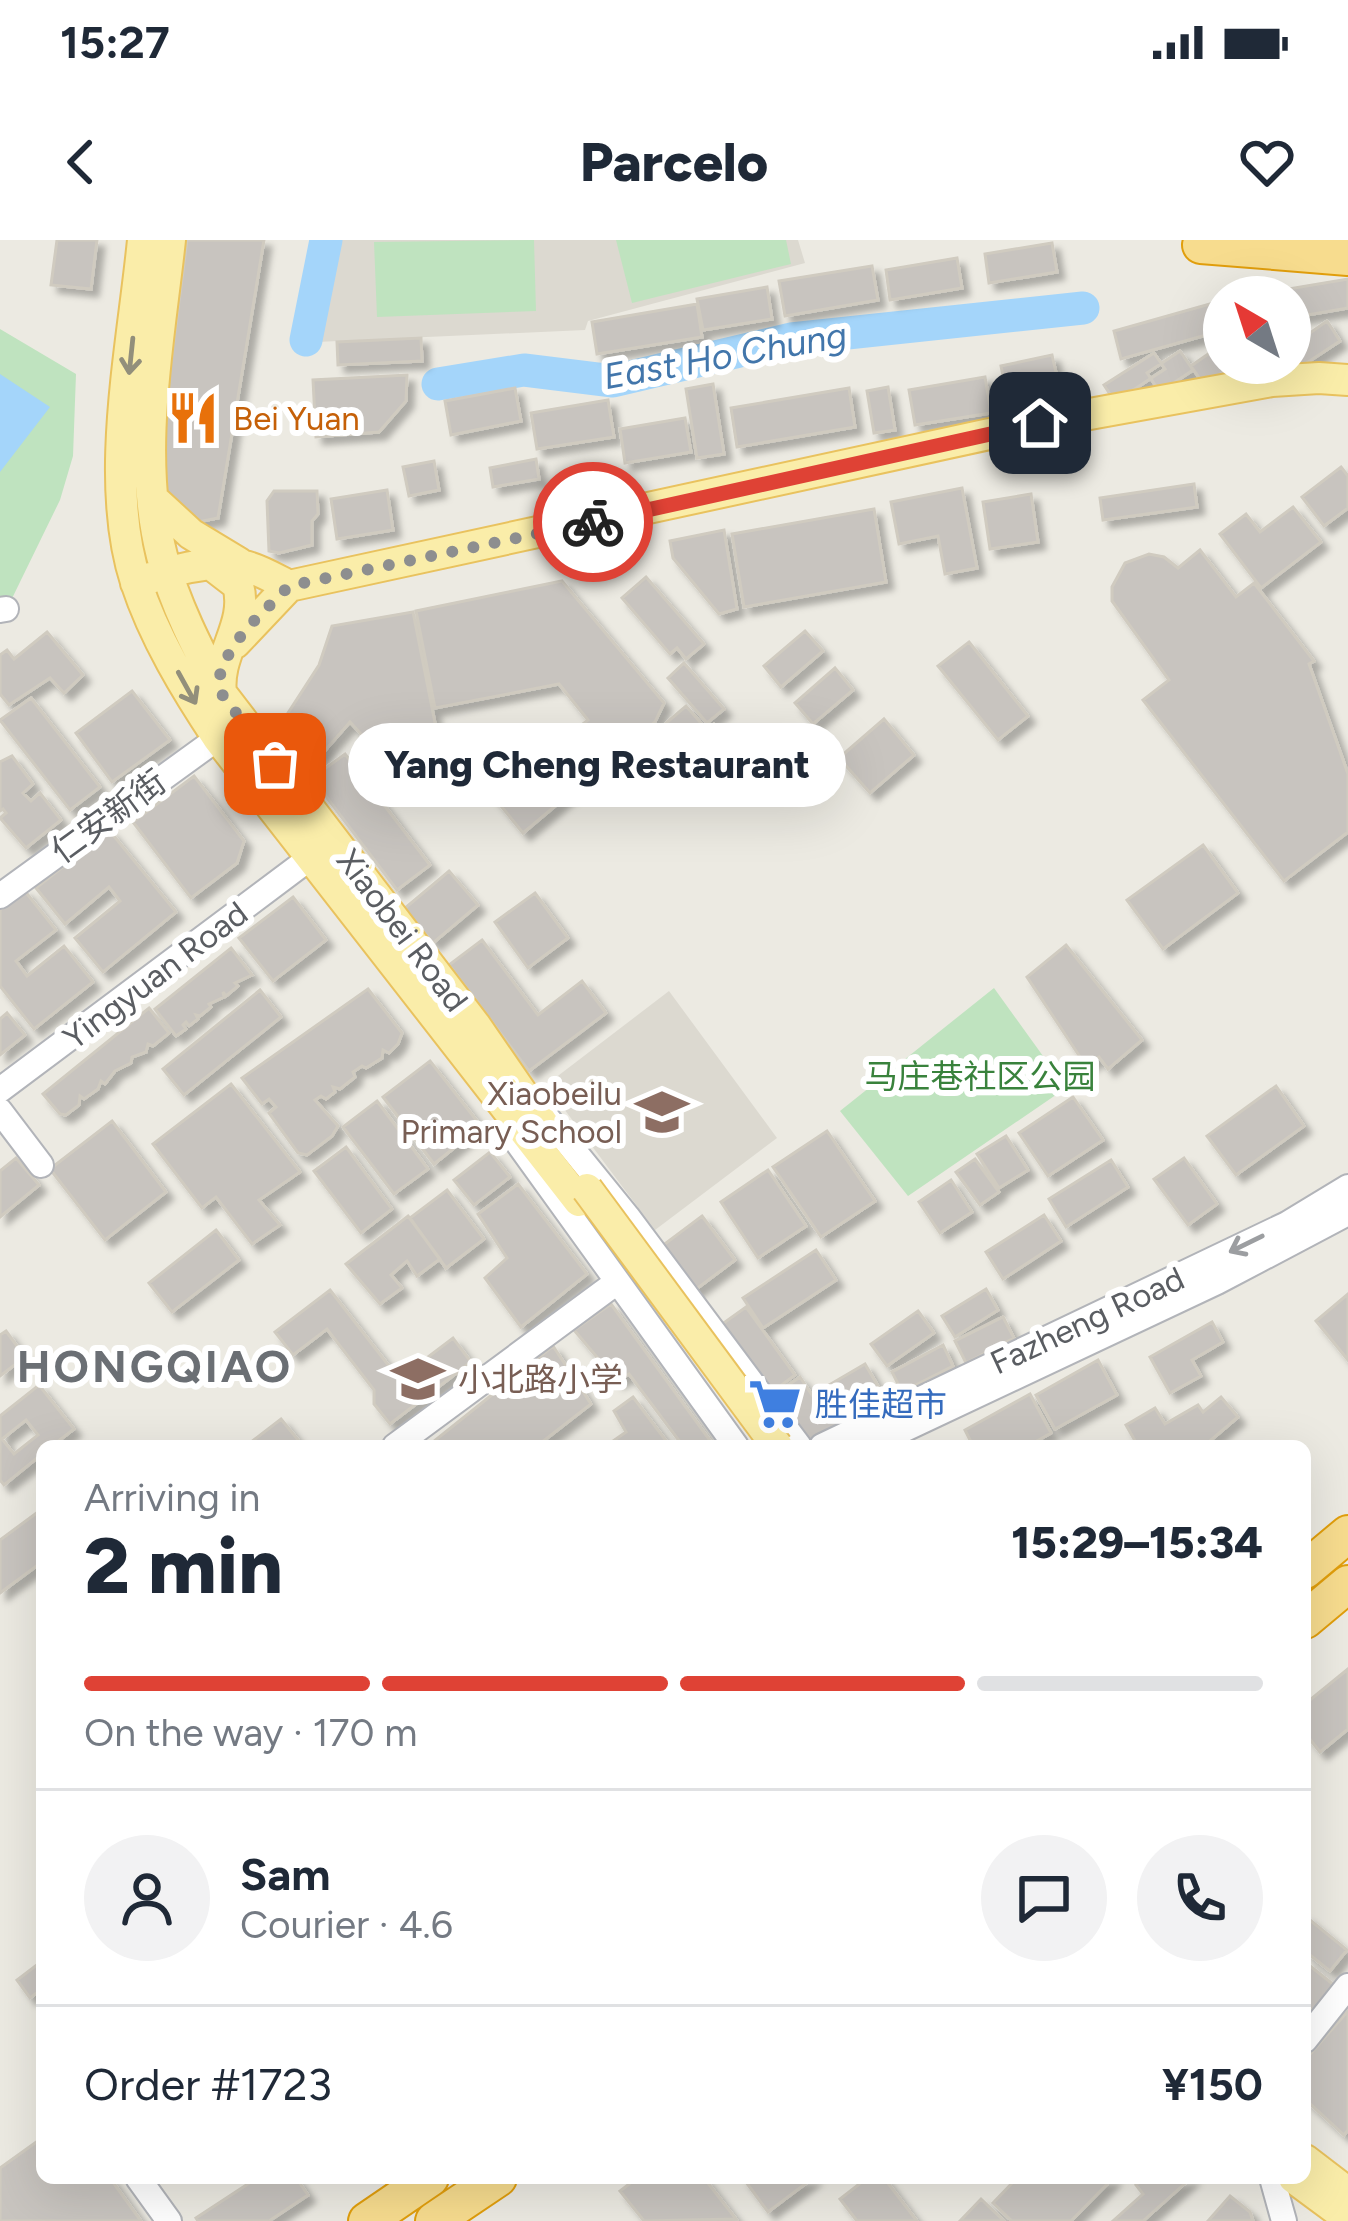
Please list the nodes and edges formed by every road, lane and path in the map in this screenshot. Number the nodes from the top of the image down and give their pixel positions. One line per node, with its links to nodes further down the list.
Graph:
1 (143, 240): 10 (main road, Xiaobei Road, one-way to 10)
2 (170, 240): 6 (main road, Xiaobei Road)
3 (1203, 243): 4 (highway)
4 (1348, 255)
5 (1348, 380): 11 (main road)
6 (153, 499): 8 (main road); 9 (main road, Xiaobei Road)
7 (212, 565): 8 (main road); 9 (main road); 12 (main road)
8 (244, 566): 11 (main road)
9 (167, 573): 10 (main road); 13 (main road, Xiaobei Road)
10 (136, 583): 14 (main road, Xiaobei Road, one-way to 14)
11 (289, 586): 12 (main road)
12 (225, 657): 13 (main road)
13 (221, 693): 18 (main road, Xiaobei Road)
14 (218, 738): 15 (main road, Xiaobei Road); 16 (street, 仁安新街)
15 (310, 858): 17 (main road, Xiaobei Road); 19 (street, Yingyuan Road)
16 (0, 896)
17 (455, 1047): 23 (main road, Xiaobei Road); 25 (street, Xiaobei Road)
18 (517, 1081): 23 (main road, Xiaobei Road); 26 (street, Xiaobei Road)
19 (0, 1090)
20 (0, 1112): 21 (street)
21 (41, 1165)
22 (1348, 1187): 33 (street, Fazheng Road, one-way to 33)
23 (583, 1195): 30 (main road, Xiaobei Road); 31 (main road, Xiaobei Road, bridge)
24 (1348, 1213): 34 (street, Fazheng Road)
25 (616, 1282): 27 (street, Xiaobei Road); 28 (street)
26 (757, 1390): 27 (street); 32 (street, Xiaobei Road)
27 (713, 1415): 29 (street, Xiaobei Road)
28 (403, 1440)
29 (732, 1440)
30 (755, 1440)
31 (772, 1440)
32 (795, 1440)
33 (835, 1440)
34 (882, 1440)
35 (1348, 1534): 36 (highway)
36 (1311, 1565)
37 (1348, 1584): 38 (highway)
38 (1311, 1614)
39 (1348, 1986): 40 (street)
40 (1311, 2032)
41 (1311, 2170): 47 (main road)
42 (142, 2184): 48 (street)
43 (421, 2184): 49 (highway)
44 (489, 2184): 50 (highway)
45 (1274, 2184): 51 (street)
46 (1303, 2184): 47 (main road)
47 (1332, 2204)
48 (169, 2221)
49 (367, 2221)
50 (434, 2221)
51 (1284, 2221)

